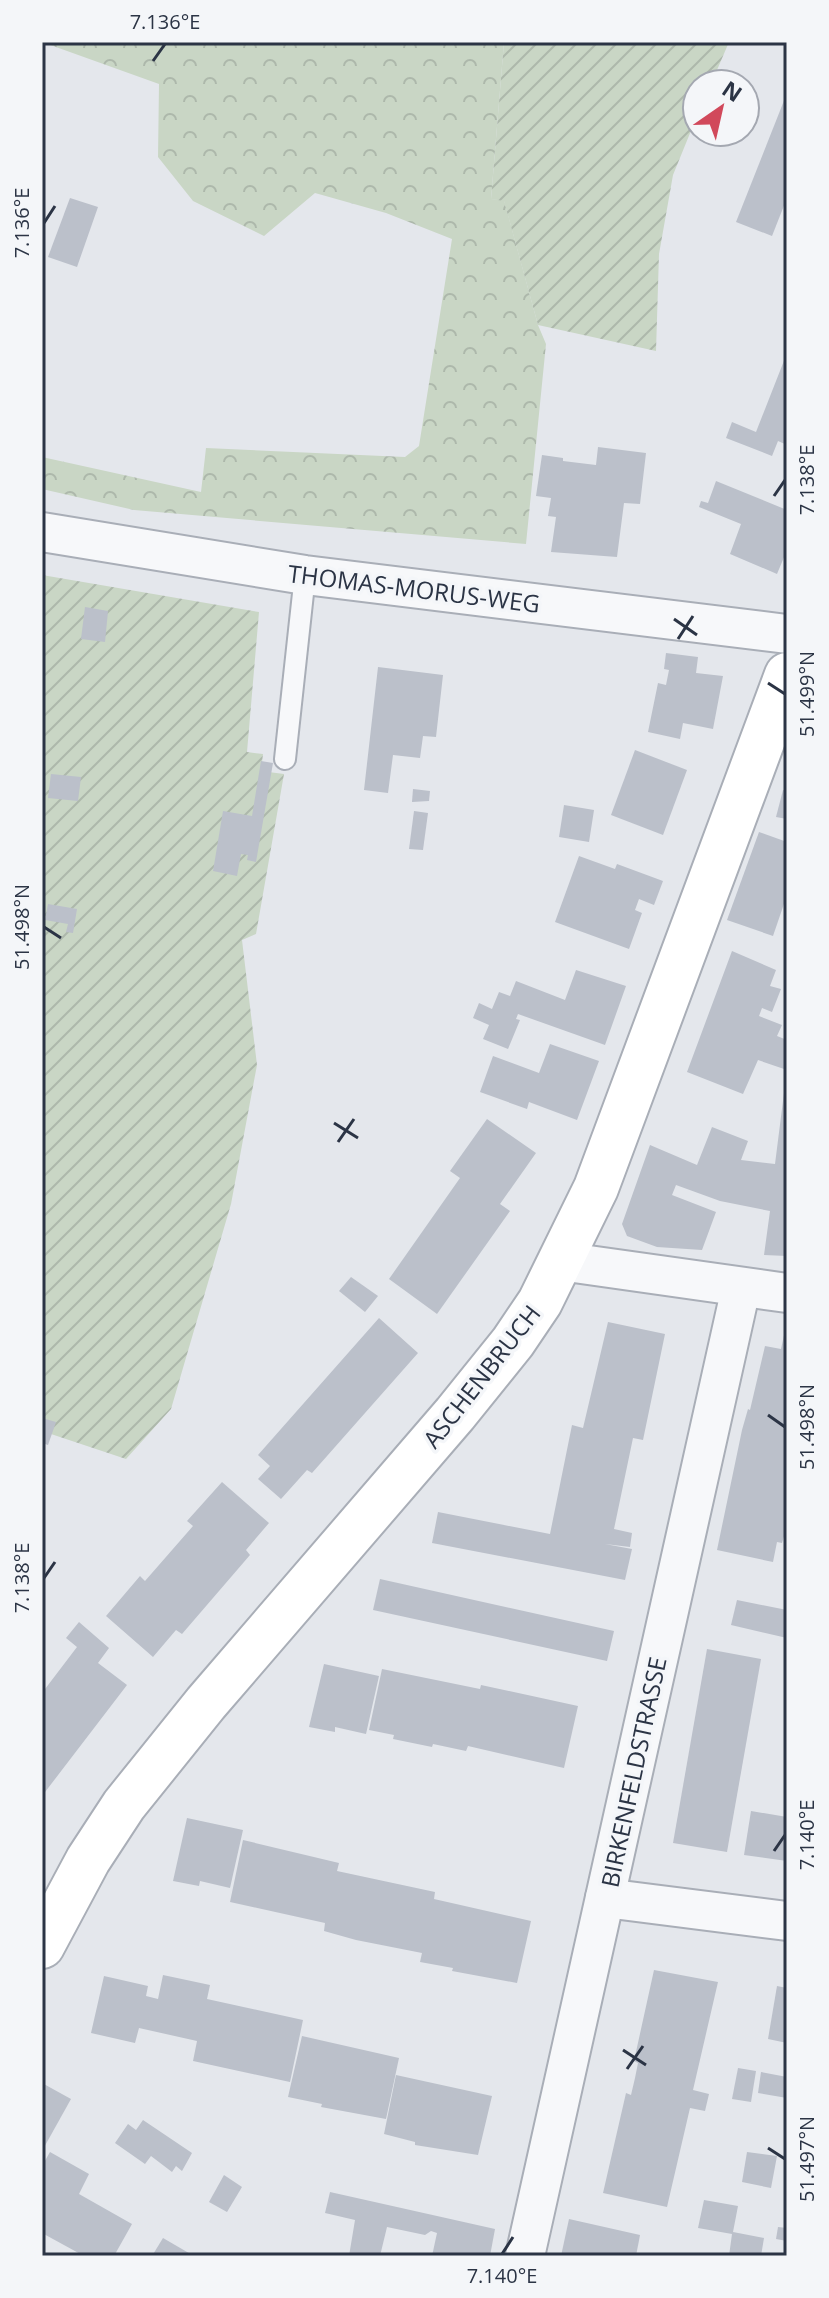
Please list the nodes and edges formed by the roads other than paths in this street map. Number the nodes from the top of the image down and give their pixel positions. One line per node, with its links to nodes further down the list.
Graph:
1 (42, 532): 2 (street, THOMAS-MORUS-WEG)
2 (305, 575): 3 (street, THOMAS-MORUS-WEG); 5 (lane)
3 (787, 634)
4 (787, 675): 6 (street, ASCHENBRUCH)
5 (285, 759)
6 (560, 1261): 7 (street); 11 (street, ASCHENBRUCH)
7 (741, 1288): 8 (street); 9 (street, BIRKENFELDSTRASSE)
8 (787, 1293)
9 (605, 1898): 10 (street); 12 (street, BIRKENFELDSTRASSE)
10 (787, 1921)
11 (42, 1946)
12 (525, 2256)

